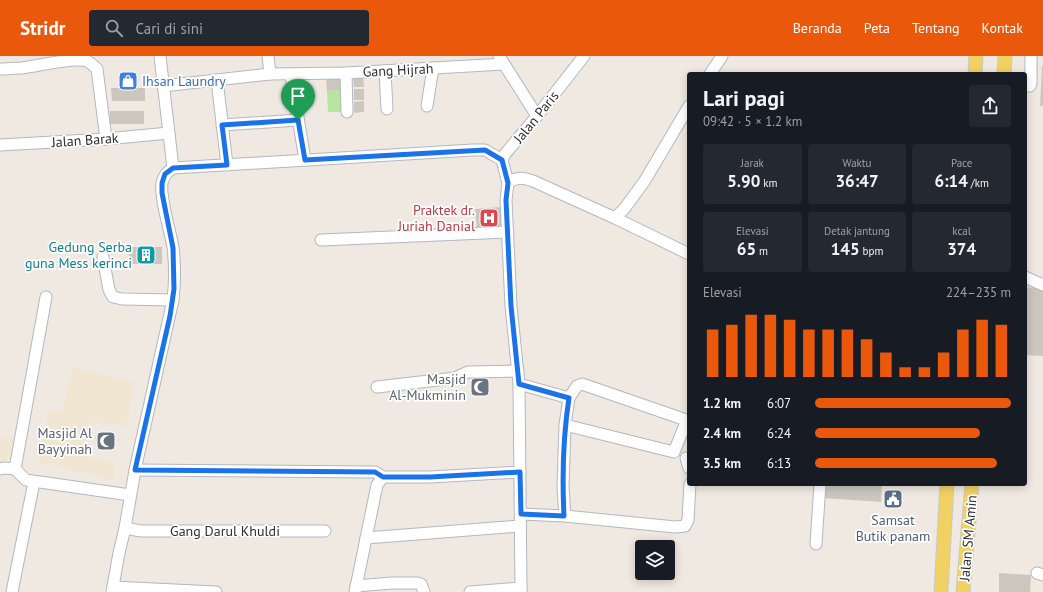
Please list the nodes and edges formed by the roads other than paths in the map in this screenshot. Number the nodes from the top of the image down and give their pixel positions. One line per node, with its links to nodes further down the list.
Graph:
1 (160, 56): 19 (street)
2 (268, 56): 16 (street)
3 (584, 56): 25 (street, Jalan Paris)
4 (722, 56): 12 (street)
5 (976, 56): 13 (main road)
6 (1005, 56): 14 (main road)
7 (1032, 56): 20 (street)
8 (502, 60): 9 (street, Gang Hijrah); 25 (street)
9 (433, 68): 11 (street, Gang Hijrah); 21 (street)
10 (0, 69): 29 (street)
11 (385, 71): 15 (street, Gang Hijrah); 22 (street)
12 (711, 72)
13 (975, 72)
14 (1004, 72)
15 (346, 73): 17 (street, Gang Hijrah); 24 (street)
16 (270, 74): 17 (street, Gang Hijrah); 18 (street, Gang Hijrah)
17 (291, 75): 26 (street)
18 (217, 80): 19 (street, Gang Hijrah); 27 (street)
19 (163, 86): 28 (street)
20 (1027, 86)
21 (427, 106)
22 (387, 109)
23 (687, 109): 36 (street)
24 (347, 112)
25 (537, 116): 32 (street, Jalan Paris)
26 (298, 120): 27 (street); 31 (street)
27 (222, 125): 33 (street)
28 (169, 133): 29 (street, Jalan Barak); 34 (street)
29 (106, 139): 30 (street, Jalan Barak)
30 (0, 145)
31 (305, 160): 32 (street); 33 (street)
32 (502, 160): 35 (street)
33 (227, 165): 34 (street)
34 (173, 168): 44 (street)
35 (508, 183): 36 (street); 37 (street)
36 (615, 218): 39 (street)
37 (508, 232): 38 (street); 45 (street)
38 (321, 240)
39 (687, 253)
40 (103, 257): 44 (street)
41 (1027, 278): 42 (street)
42 (1043, 285)
43 (46, 298): 53 (street)
44 (173, 300): 54 (street)
45 (518, 371): 46 (street); 47 (street)
46 (519, 384): 48 (street); 55 (street)
47 (377, 387)
48 (569, 398): 49 (street); 51 (street)
49 (687, 421)
50 (687, 423): 51 (street)
51 (565, 425): 64 (street)
52 (0, 469): 53 (street)
53 (15, 469): 57 (street)
54 (135, 470): 56 (street); 62 (street)
55 (520, 472): 56 (street); 63 (street)
56 (383, 477): 68 (street)
57 (34, 482): 62 (street); 73 (street)
58 (690, 486): 64 (street)
59 (820, 486): 69 (street)
60 (947, 486): 78 (main road, Jalan SM Amin)
61 (972, 486): 79 (main road, Jalan SM Amin)
62 (130, 495): 66 (street)
63 (521, 514): 64 (street); 65 (street)
64 (564, 516)
65 (520, 526): 68 (street); 72 (street)
66 (125, 528): 67 (street, Gang Darul Khuldi); 71 (street)
67 (324, 531)
68 (366, 538): 70 (street)
69 (816, 544)
70 (356, 589): 76 (street)
71 (112, 590): 74 (street)
72 (521, 590): 77 (street)
73 (12, 592)
74 (187, 592): 75 (street)
75 (216, 592)
76 (424, 592)
77 (470, 592)
78 (941, 592)
79 (963, 592)

